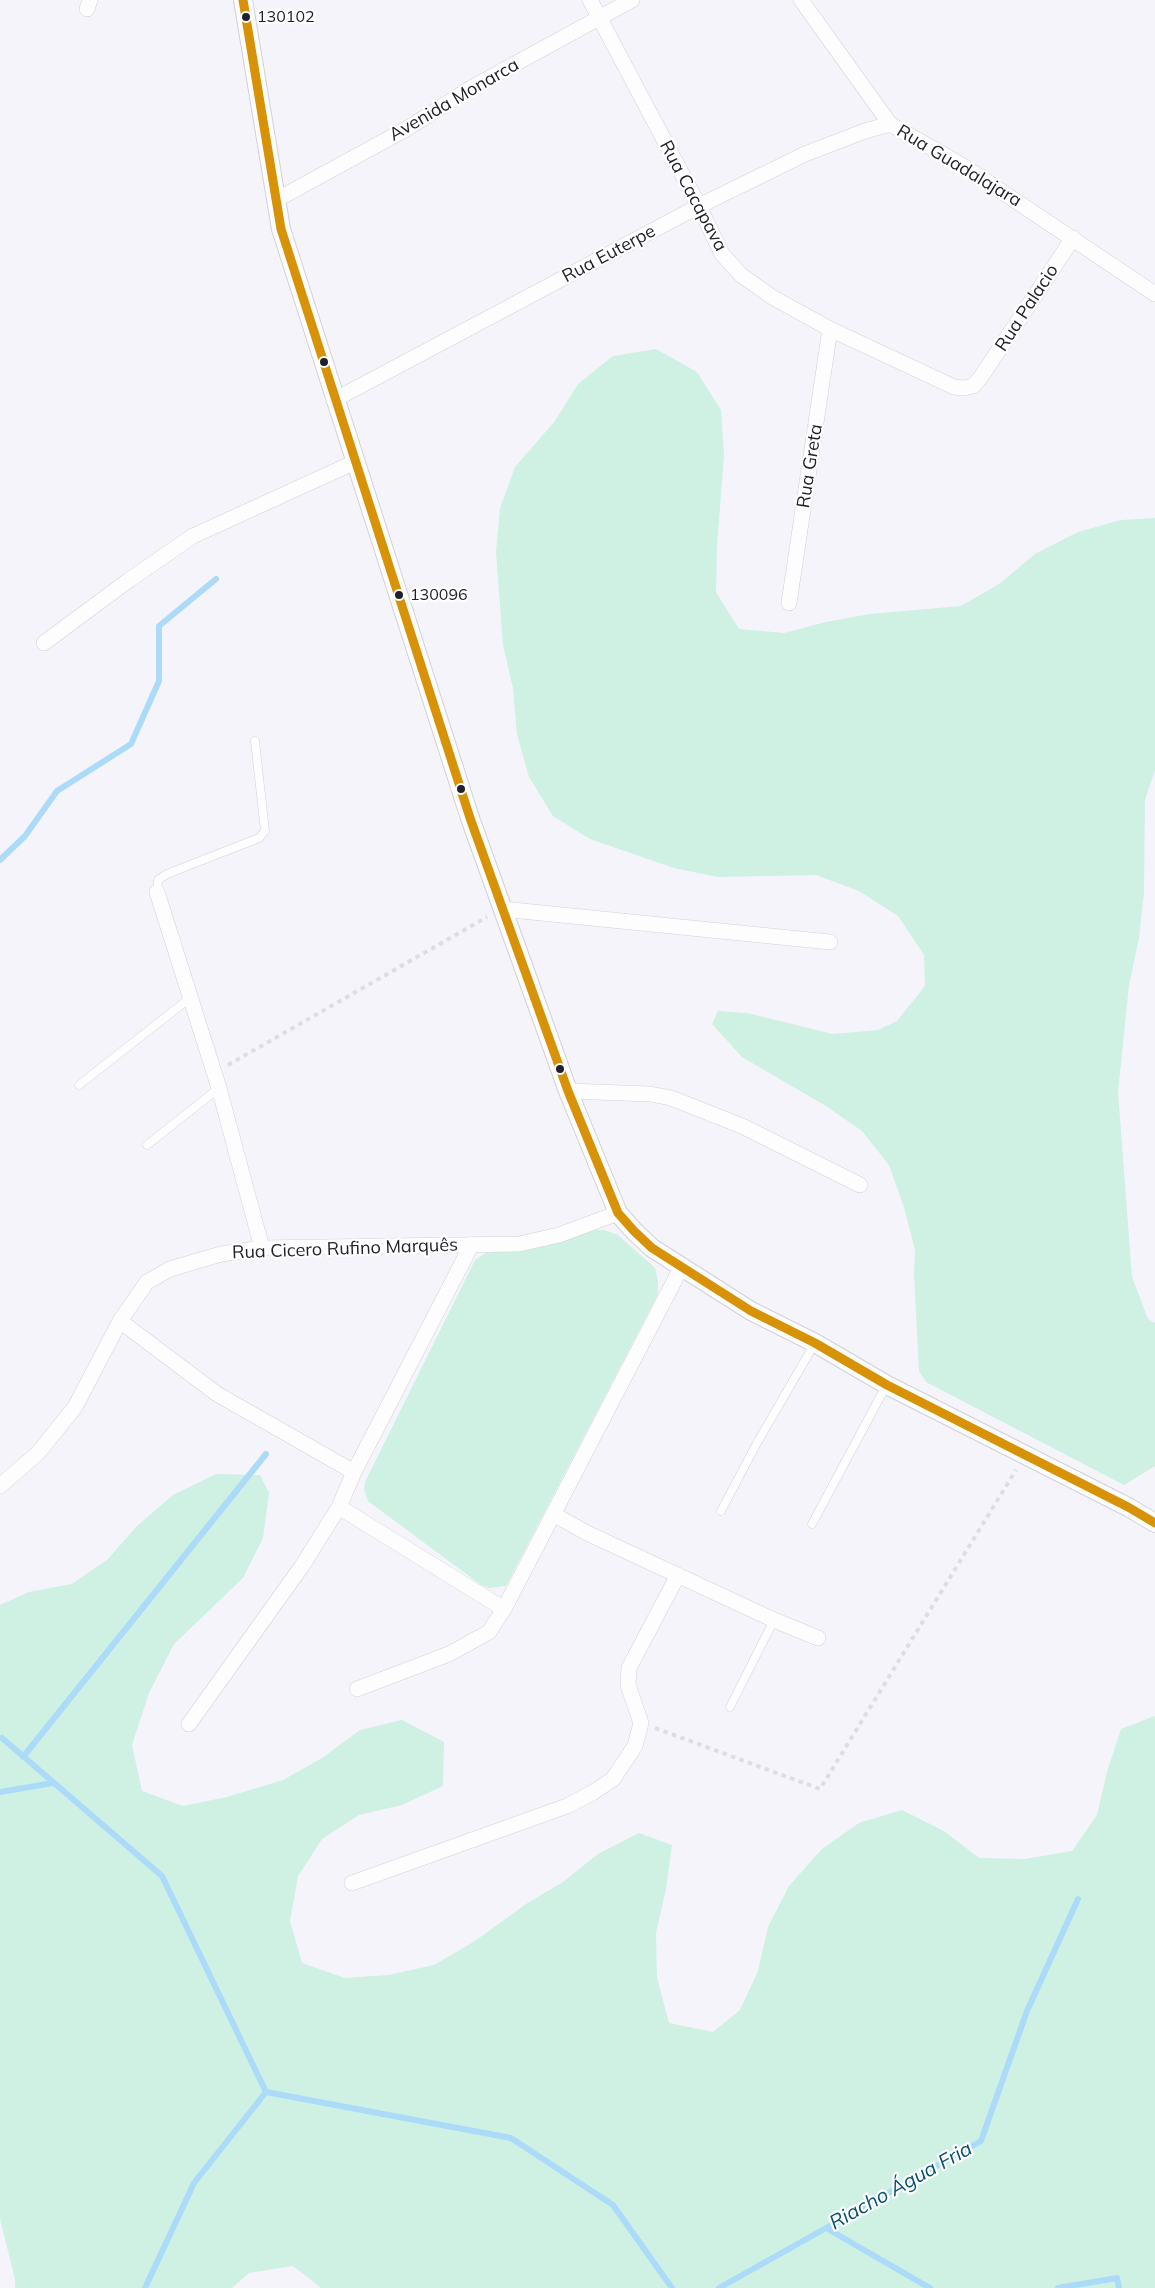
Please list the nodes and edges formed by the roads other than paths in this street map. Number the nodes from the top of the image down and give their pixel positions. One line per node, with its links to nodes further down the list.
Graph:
1 (243, 0): 7 (street)
2 (590, 0): 5 (street, Rua Cacapava)
3 (632, 0): 5 (street, Avenida Monarca)
4 (801, 0): 6 (street, Rua Guadalajara)
5 (599, 18): 7 (street, Avenida Monarca); 8 (street, Rua Cacapava)
6 (890, 124): 8 (street, Rua Euterpe); 9 (street, Rua Guadalajara)
7 (276, 200): 13 (street)
8 (699, 206): 11 (street, Rua Cacapava); 13 (street, Rua Euterpe)
9 (1073, 238): 10 (street, Rua Guadalajara); 12 (street, Rua Palacio)
10 (1155, 294)
11 (830, 329): 12 (street, Rua Cacapava); 15 (street, Rua Greta)
12 (981, 377)
13 (334, 400): 14 (street)
14 (355, 462): 16 (street); 19 (street)
15 (789, 603)
16 (45, 643)
17 (255, 741): 18 (lane)
18 (157, 892): 21 (street)
19 (502, 909): 20 (street); 24 (street)
20 (830, 942)
21 (190, 998): 22 (lane); 23 (street)
22 (79, 1085)
23 (219, 1088): 25 (lane); 29 (street)
24 (568, 1091): 26 (street); 27 (street)
25 (147, 1145)
26 (860, 1185)
27 (618, 1213): 28 (street, Rua Cicero Rufino Marquês); 30 (street)
28 (472, 1244): 29 (street, Rua Cicero Rufino Marquês); 34 (street)
29 (261, 1248): 31 (street, Rua Cicero Rufino Marquês)
30 (681, 1268): 32 (street); 38 (street)
31 (120, 1322): 34 (street); 35 (street, Rua Cicero Rufino Marquês)
32 (815, 1343): 33 (street); 37 (lane)
33 (887, 1385): 39 (street); 40 (lane)
34 (354, 1472): 36 (street)
35 (0, 1486)
36 (339, 1507): 42 (street); 47 (street)
37 (721, 1510)
38 (553, 1514): 41 (street); 42 (street)
39 (1155, 1523)
40 (812, 1524)
41 (678, 1575): 43 (street); 48 (street)
42 (504, 1609): 45 (street)
43 (774, 1620): 44 (street); 46 (lane)
44 (818, 1638)
45 (357, 1689)
46 (730, 1707)
47 (189, 1724)
48 (352, 1883)

